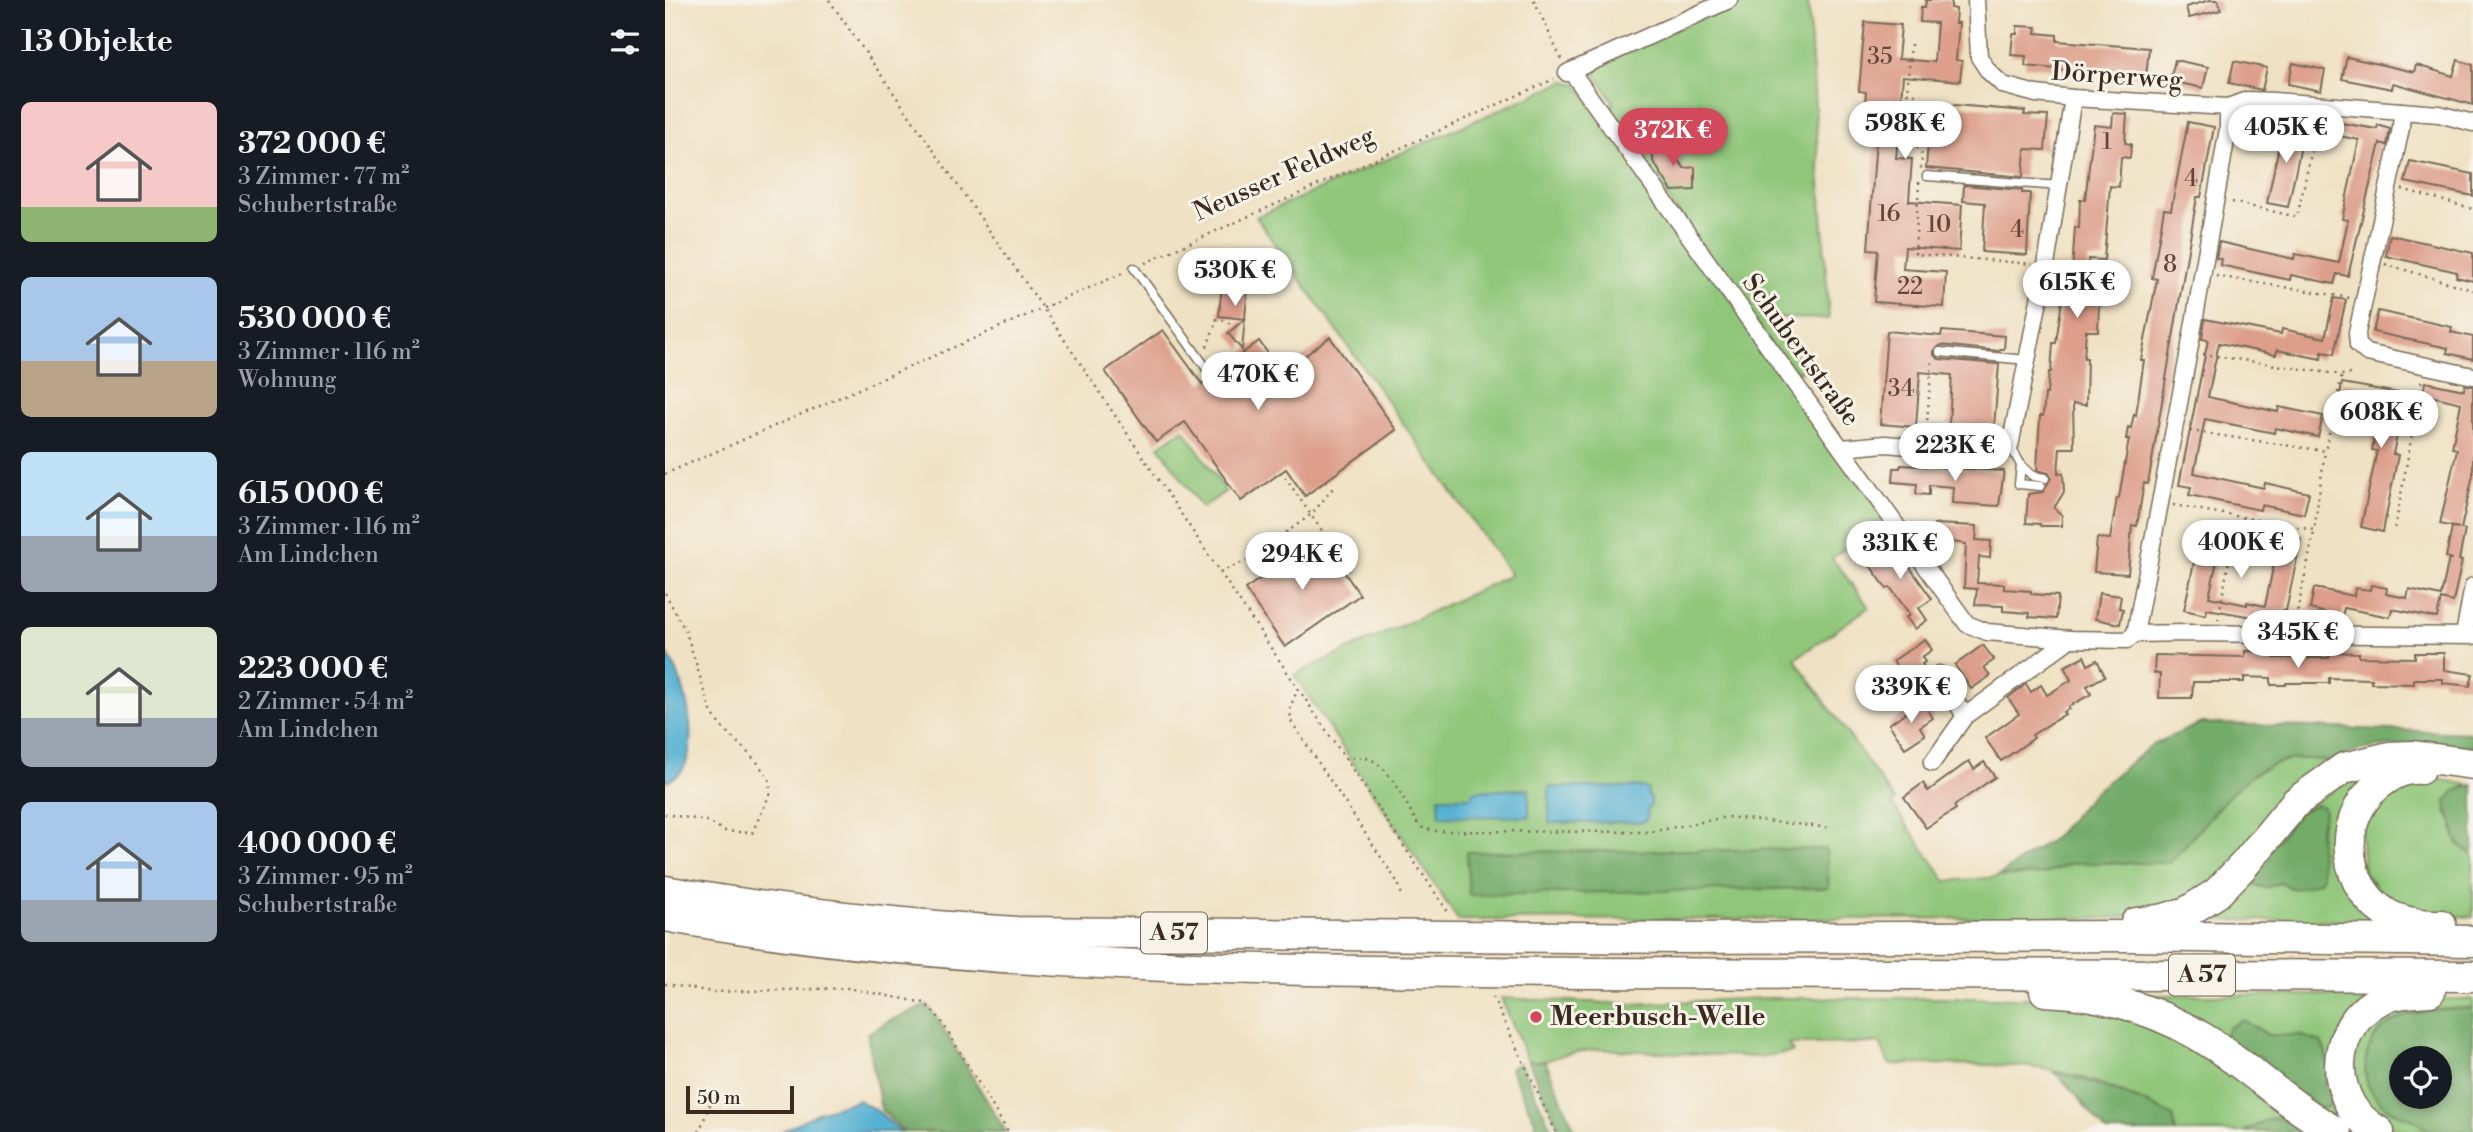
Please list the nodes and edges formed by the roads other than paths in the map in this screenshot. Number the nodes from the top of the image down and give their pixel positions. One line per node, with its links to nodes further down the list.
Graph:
1 (1729, 0): 15 (street, Schubertstraße)
2 (1976, 0): 3 (street, Dörperweg)
3 (2073, 98): 4 (street, Dörperweg); 8 (street)
4 (2228, 107): 5 (street, Dörperweg); 18 (street)
5 (2402, 111): 6 (street, Dörperweg); 13 (street)
6 (2473, 123)
7 (1927, 176): 8 (lane)
8 (2059, 186): 11 (street)
9 (1134, 268): 12 (lane)
10 (1940, 352): 11 (lane)
11 (2027, 360): 14 (street)
12 (1207, 369)
13 (2473, 376)
14 (2010, 446): 15 (street); 16 (lane)
15 (1842, 448): 20 (street, Schubertstraße)
16 (2021, 465): 16 (lane)
17 (2473, 586): 19 (street)
18 (2135, 634): 19 (street, Schubertstraße); 20 (street, Schubertstraße)
19 (2468, 636)
20 (2070, 639): 22 (street)
21 (1938, 674): 22 (street)
22 (1965, 716): 23 (street)
23 (1932, 763)
24 (2473, 764): 29 (highway)
25 (2473, 778): 28 (highway)
26 (665, 891): 29 (highway, A 57)
27 (665, 916): 31 (highway, A 57)
28 (2473, 925)
29 (1985, 936): 30 (highway, A 57)
30 (2473, 941)
31 (1931, 974): 32 (highway, A 57); 34 (highway)
32 (2473, 976)
33 (2473, 991): 35 (highway)
34 (2336, 1132)
35 (2379, 1132)

